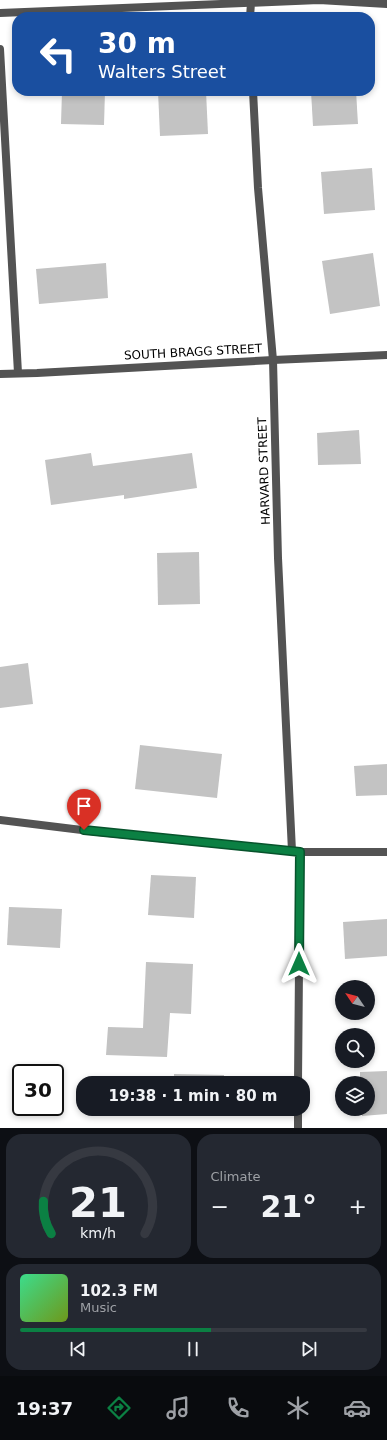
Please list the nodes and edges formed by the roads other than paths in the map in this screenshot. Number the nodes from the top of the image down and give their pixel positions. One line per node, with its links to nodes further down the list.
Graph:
1 (251, 3): 2 (street); 3 (street); 6 (street)
2 (145, 4): 5 (street)
3 (387, 4)
4 (12, 12): 7 (street)
5 (16, 12)
6 (250, 12)
7 (0, 13)
8 (0, 49): 12 (street)
9 (253, 96): 11 (street, HARVARD STREET)
10 (387, 355): 11 (street, SOUTH BRAGG STREET)
11 (273, 360): 12 (street, SOUTH BRAGG STREET); 15 (street, HARVARD STREET)
12 (18, 373): 13 (street, SOUTH BRAGG STREET)
13 (0, 374)
14 (0, 820): 15 (street)
15 (296, 852): 16 (street); 17 (street, HARVARD STREET)
16 (387, 852)
17 (298, 1076)
18 (298, 1116): 19 (street)
19 (298, 1128)

